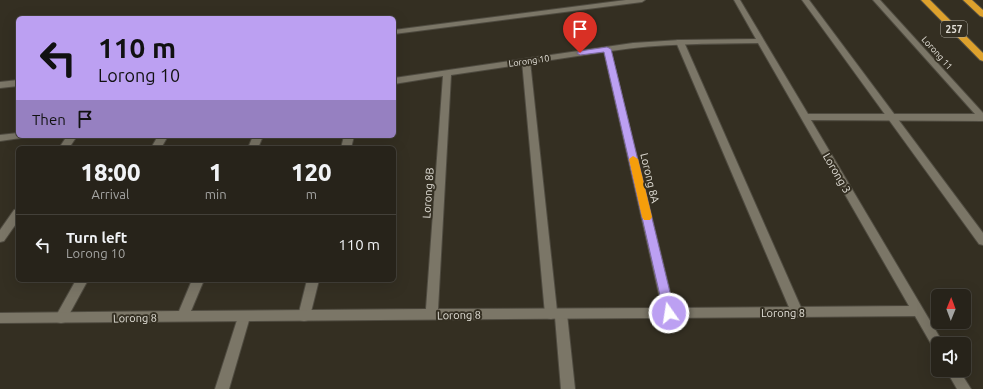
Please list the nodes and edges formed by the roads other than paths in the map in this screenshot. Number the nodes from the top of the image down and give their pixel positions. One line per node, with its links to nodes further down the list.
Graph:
1 (642, 0): 8 (street)
2 (737, 0): 9 (street, Lorong 3)
3 (805, 0): 19 (street)
4 (876, 0): 20 (street, Lorong 11)
5 (925, 0): 12 (highway, 257)
6 (967, 0): 7 (highway, 257)
7 (983, 14)
8 (396, 32)
9 (761, 41): 10 (street, Lorong 10); 18 (street, Lorong 3)
10 (680, 42): 11 (street, Lorong 10); 30 (street)
11 (607, 49): 13 (street, Lorong 10); 31 (street, Lorong 8A)
12 (983, 58)
13 (526, 61): 14 (street, Lorong 10); 32 (street)
14 (447, 73): 15 (street, Lorong 10); 33 (street, Lorong 8B)
15 (396, 80)
16 (16, 83): 17 (street)
17 (0, 85)
18 (805, 117): 19 (street); 29 (street, Lorong 3)
19 (891, 117): 20 (street); 25 (street)
20 (982, 118)
21 (16, 136): 22 (street)
22 (0, 138)
23 (16, 216): 24 (street)
24 (0, 238)
25 (983, 241)
26 (81, 282): 38 (street)
27 (197, 282): 35 (street)
28 (312, 282): 34 (street)
29 (918, 311): 30 (street, Lorong 8); 39 (street, Lorong 3)
30 (797, 312): 31 (street, Lorong 8)
31 (669, 313): 32 (street, Lorong 8)
32 (556, 314): 33 (street, Lorong 8); 42 (street)
33 (432, 315): 34 (street, Lorong 8)
34 (304, 316): 36 (street, Lorong 8)
35 (183, 317): 36 (street, Lorong 8); 38 (street, Lorong 8)
36 (244, 317): 41 (street)
37 (0, 318): 38 (street, Lorong 8)
38 (61, 318)
39 (933, 337)
40 (956, 377): 43 (street)
41 (222, 389)
42 (568, 389)
43 (964, 389)

